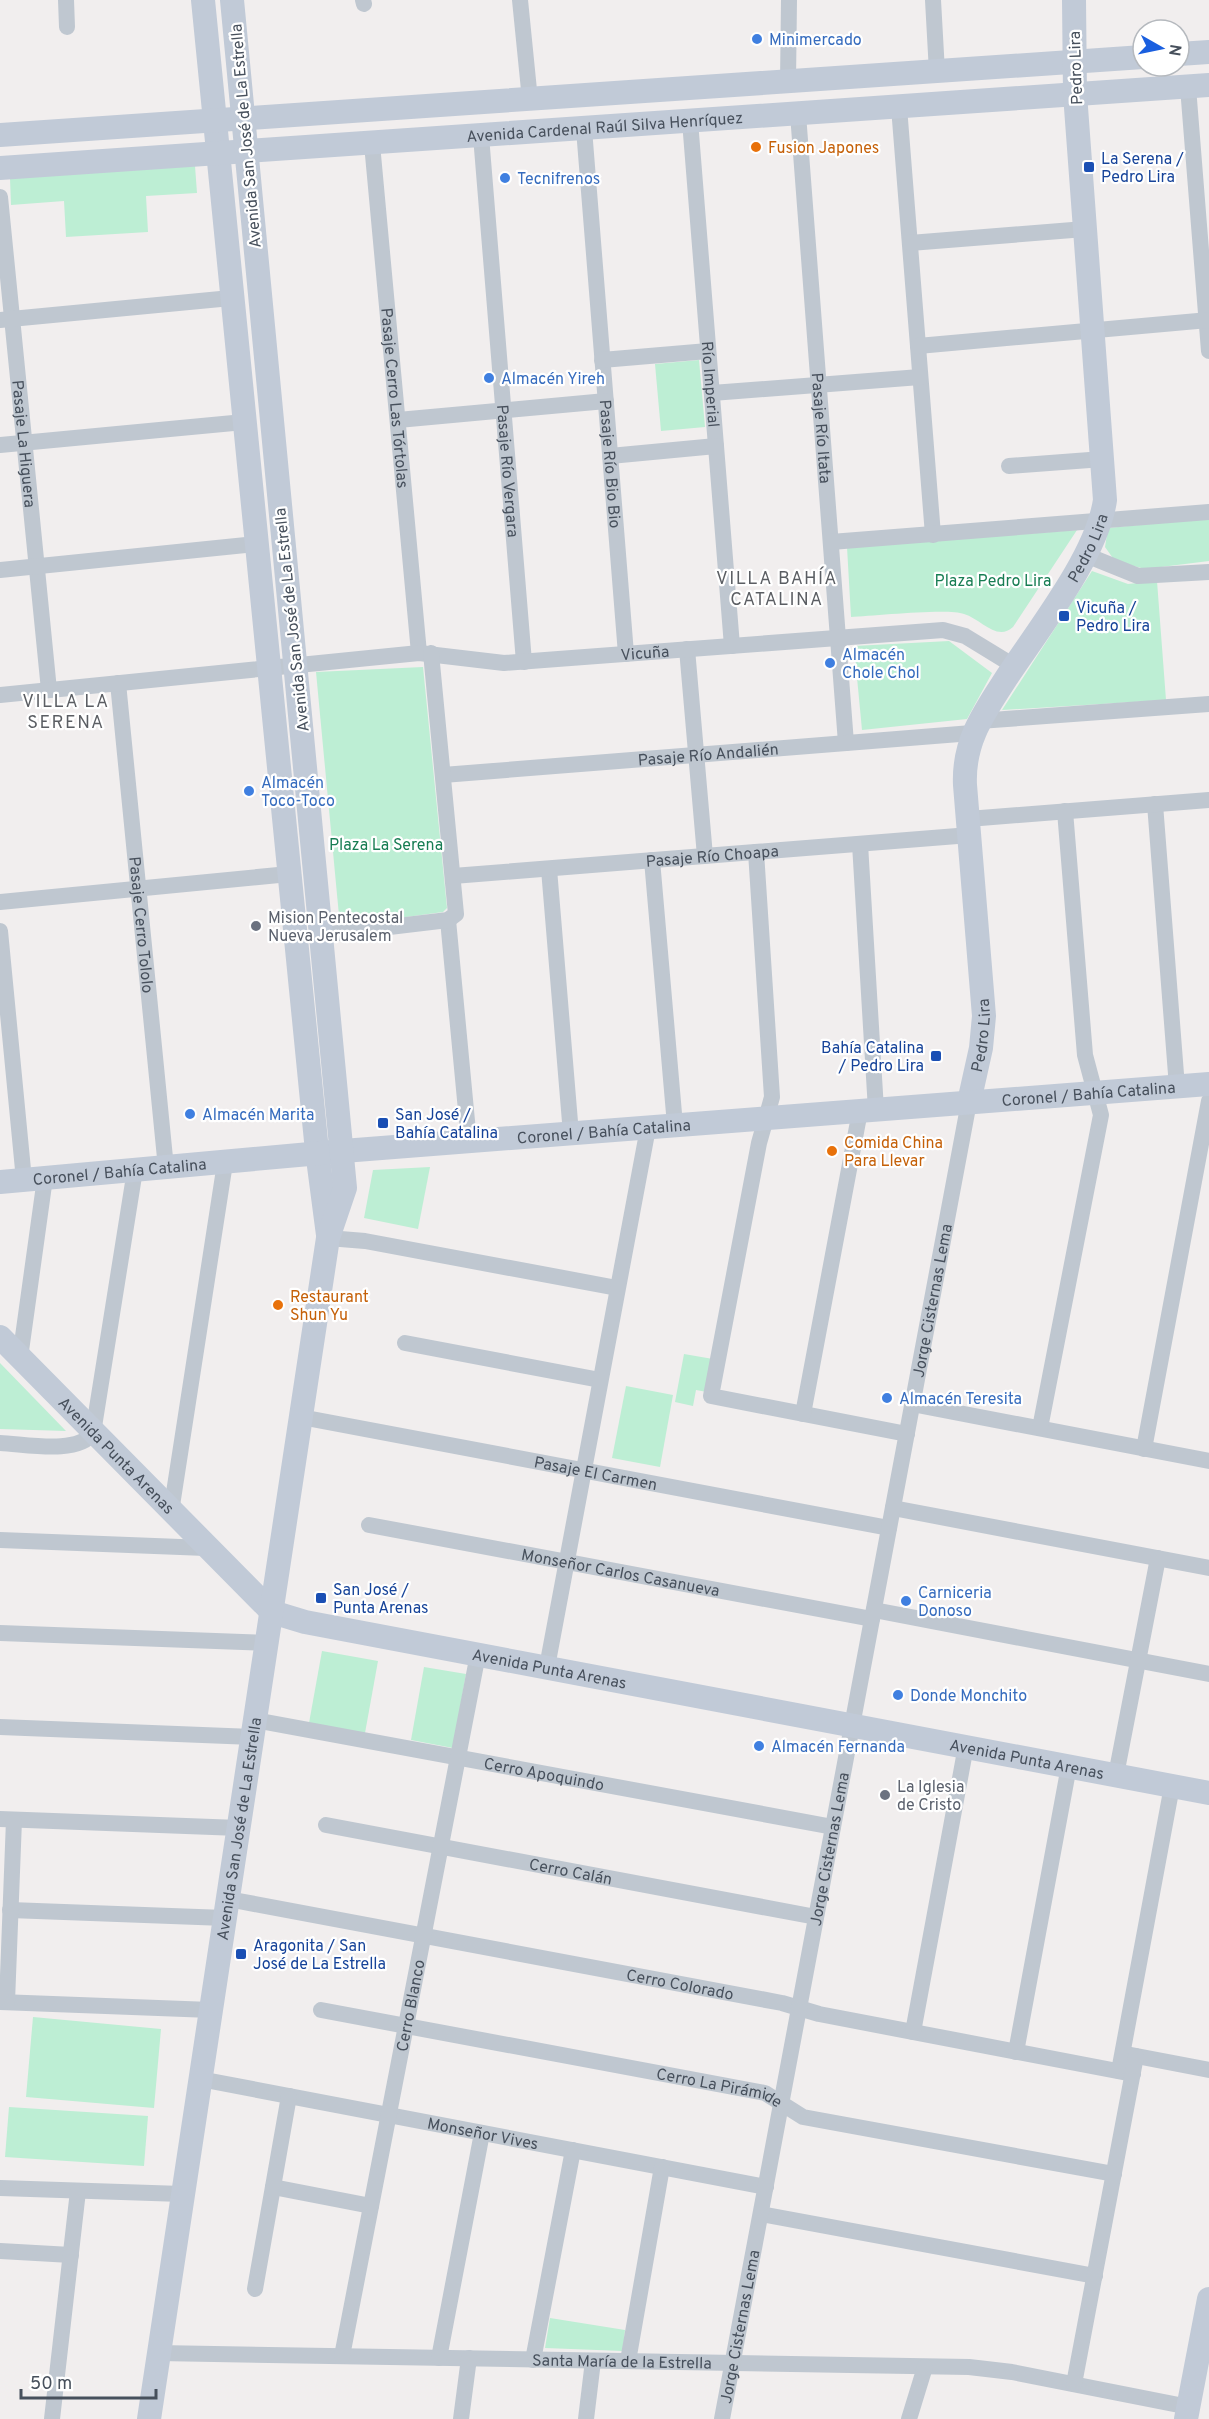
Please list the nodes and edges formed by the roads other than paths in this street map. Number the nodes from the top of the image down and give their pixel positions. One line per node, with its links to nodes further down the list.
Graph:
1 (66, 0): 8 (street)
2 (203, 0): 21 (main road, Avenida San José de La Estrella)
3 (232, 0): 20 (main road, Avenida San José de La Estrella)
4 (520, 0): 17 (street)
5 (789, 0): 14 (street)
6 (933, 0): 13 (street)
7 (1074, 0): 12 (main road, Pedro Lira)
8 (67, 27)
9 (1209, 52): 10 (main road)
10 (1191, 53)
11 (1131, 58): 12 (main road, Avenida Cardenal Raúl Silva Henríquez)
12 (1074, 62): 13 (main road, Avenida Cardenal Raúl Silva Henríquez); 16 (main road, Pedro Lira)
13 (937, 72): 14 (main road, Avenida Cardenal Raúl Silva Henríquez)
14 (788, 82): 17 (main road, Avenida Cardenal Raúl Silva Henríquez)
15 (1199, 86): 16 (main road, Avenida Cardenal Raúl Silva Henríquez); 35 (street)
16 (1075, 94): 18 (main road, Avenida Cardenal Raúl Silva Henríquez); 31 (main road, Pedro Lira)
17 (530, 100): 20 (main road, Avenida Cardenal Raúl Silva Henríquez)
18 (899, 107): 19 (main road, Avenida Cardenal Raúl Silva Henríquez); 32 (street)
19 (798, 114): 22 (main road, Avenida Cardenal Raúl Silva Henríquez); 42 (street, Pasaje Río Itata)
20 (244, 119): 21 (main road, Avenida Cardenal Raúl Silva Henríquez); 27 (main road, Avenida San José de La Estrella)
21 (215, 121): 24 (main road, Avenida Cardenal Raúl Silva Henríquez); 28 (main road, Avenida San José de La Estrella)
22 (690, 121): 23 (main road, Avenida Cardenal Raúl Silva Henríquez); 38 (street, Río Imperial)
23 (584, 129): 25 (main road, Avenida Cardenal Raúl Silva Henríquez); 40 (street, Pasaje Río Bio Bio)
24 (0, 135)
25 (481, 136): 26 (main road, Avenida Cardenal Raúl Silva Henríquez); 45 (street, Pasaje Río Vergara)
26 (372, 144): 27 (main road, Avenida Cardenal Raúl Silva Henríquez); 46 (street, Pasaje Cerro Las Tórtolas)
27 (246, 152): 28 (main road, Avenida Cardenal Raúl Silva Henríquez); 69 (main road, Avenida San José de La Estrella)
28 (217, 155): 29 (main road, Avenida Cardenal Raúl Silva Henríquez); 33 (main road, Avenida San José de La Estrella)
29 (0, 168)
30 (0, 197): 34 (street, Pasaje La Higuera)
31 (1085, 229): 32 (street); 36 (main road, Pedro Lira)
32 (910, 243): 37 (street)
33 (231, 298): 34 (street); 47 (main road, Avenida San José de La Estrella)
34 (6, 320): 48 (street, Pasaje La Higuera)
35 (1208, 320): 36 (street); 39 (street)
36 (1092, 330): 37 (street); 52 (main road, Pedro Lira)
37 (918, 346): 41 (street)
38 (708, 351): 40 (street); 43 (street, Río Imperial)
39 (1209, 351)
40 (602, 360): 44 (street, Pasaje Río Bio Bio)
41 (920, 377): 42 (street); 56 (street)
42 (819, 385): 43 (street); 57 (street, Pasaje Río Itata)
43 (712, 393): 50 (street, Río Imperial)
44 (606, 401): 45 (street); 51 (street, Pasaje Río Bio Bio)
45 (503, 411): 46 (street); 68 (street, Pasaje Río Vergara)
46 (398, 420): 66 (street, Pasaje Cerro Las Tórtolas)
47 (244, 422): 48 (street); 58 (main road, Avenida San José de La Estrella)
48 (24, 443): 49 (street); 60 (street, Pasaje La Higuera)
49 (0, 445)
50 (716, 446): 51 (street); 64 (street, Río Imperial)
51 (610, 456): 67 (street, Pasaje Río Bio Bio)
52 (1103, 459): 53 (street); 55 (main road, Pedro Lira)
53 (1009, 466)
54 (1209, 512): 55 (street)
55 (1101, 521): 56 (street); 59 (main road, Pedro Lira)
56 (933, 534): 57 (street)
57 (831, 542): 63 (street, Pasaje Río Itata)
58 (256, 544): 60 (street); 71 (main road, Avenida San José de La Estrella)
59 (1086, 555): 62 (street); 70 (main road, Pedro Lira)
60 (36, 566): 61 (street); 73 (street, Pasaje La Higuera)
61 (0, 570)
62 (1209, 572)
63 (838, 638): 64 (street, Vicuña); 70 (street, Vicuña); 77 (street, Pasaje Río Itata)
64 (732, 646): 65 (street, Vicuña)
65 (687, 649): 67 (street, Vicuña); 78 (street)
66 (425, 653): 68 (street, Vicuña); 69 (street, Vicuña); 79 (street, Pasaje Cerro Las Tórtolas)
67 (626, 654): 68 (street, Vicuña)
68 (524, 662)
69 (296, 665): 71 (street, Vicuña); 95 (main road, Avenida San José de La Estrella)
70 (1014, 666): 76 (main road, Pedro Lira)
71 (268, 668): 72 (street, Vicuña); 89 (main road, Avenida San José de La Estrella)
72 (118, 683): 73 (street, Vicuña); 91 (street, Pasaje Cerro Tololo)
73 (49, 690): 74 (street, Vicuña)
74 (0, 694)
75 (1209, 704): 76 (street, Pasaje Río Andalién)
76 (976, 727): 77 (street, Pasaje Río Andalién); 83 (main road, Pedro Lira)
77 (846, 743): 78 (street, Pasaje Río Andalién)
78 (696, 755): 79 (street, Pasaje Río Andalién); 86 (street)
79 (443, 775): 90 (street, Pasaje Cerro Las Tórtolas)
80 (1209, 800): 81 (street, Pasaje Río Choapa)
81 (1155, 804): 82 (street, Pasaje Río Choapa); 97 (street)
82 (1065, 811): 83 (street, Pasaje Río Choapa); 98 (street)
83 (969, 827): 84 (street, Pasaje Río Choapa); 100 (main road, Pedro Lira)
84 (860, 844): 85 (street, Pasaje Río Choapa); 101 (street)
85 (756, 852): 86 (street, Pasaje Río Choapa); 102 (street)
86 (705, 856): 87 (street, Pasaje Río Choapa)
87 (652, 860): 88 (street, Pasaje Río Choapa); 103 (street)
88 (549, 869): 90 (street, Pasaje Río Choapa); 105 (street)
89 (289, 874): 91 (street); 108 (main road, Avenida San José de La Estrella)
90 (453, 876): 93 (street, Pasaje Cerro Las Tórtolas)
91 (139, 889): 92 (street); 110 (street, Pasaje Cerro Tololo)
92 (0, 902)
93 (451, 919): 95 (street); 106 (street, Pasaje Cerro Las Tórtolas)
94 (0, 931): 112 (street)
95 (322, 935): 107 (main road, Avenida San José de La Estrella)
96 (1209, 1084): 97 (main road, Coronel / Bahía Catalina)
97 (1177, 1086): 98 (main road, Coronel / Bahía Catalina)
98 (1096, 1093): 100 (main road, Coronel / Bahía Catalina); 122 (street)
99 (1209, 1101): 126 (street)
100 (969, 1102): 101 (main road, Coronel / Bahía Catalina); 119 (street, Jorge Cisternas Lema)
101 (868, 1110): 102 (main road, Coronel / Bahía Catalina); 120 (street)
102 (768, 1118): 103 (main road, Coronel / Bahía Catalina); 120 (street)
103 (675, 1125): 104 (main road, Coronel / Bahía Catalina)
104 (648, 1128): 105 (main road, Coronel / Bahía Catalina); 114 (street)
105 (571, 1134): 106 (main road, Coronel / Bahía Catalina)
106 (469, 1142): 107 (main road, Coronel / Bahía Catalina)
107 (343, 1152): 108 (main road, Coronel / Bahía Catalina); 113 (main road, Avenida San José de La Estrella)
108 (317, 1155): 109 (main road, Coronel / Bahía Catalina); 113 (main road, Avenida San José de La Estrella)
109 (225, 1163): 110 (main road, Coronel / Bahía Catalina); 130 (street)
110 (166, 1168): 111 (main road, Coronel / Bahía Catalina)
111 (135, 1170): 112 (main road, Coronel / Bahía Catalina); 123 (street)
112 (23, 1180): 117 (street)
113 (328, 1238): 114 (street); 121 (main road, Avenida San José de La Estrella)
114 (617, 1288): 118 (street)
115 (0, 1337): 117 (main road, Avenida Punta Arenas)
116 (405, 1343): 118 (street)
117 (20, 1358): 123 (main road, Avenida Punta Arenas)
118 (600, 1380): 128 (street)
119 (912, 1404): 122 (street); 124 (street, Jorge Cisternas Lema)
120 (803, 1414): 124 (street)
121 (301, 1417): 128 (street, Pasaje El Carmen); 138 (main road, Avenida San José de La Estrella)
122 (1040, 1428): 126 (street)
123 (93, 1433): 125 (street); 130 (main road, Avenida Punta Arenas)
124 (907, 1434): 129 (street, Jorge Cisternas Lema)
125 (0, 1443)
126 (1144, 1449): 127 (street)
127 (1209, 1461)
128 (584, 1470): 132 (street, Pasaje El Carmen); 136 (street)
129 (893, 1508): 132 (street, Jorge Cisternas Lema); 135 (street)
130 (171, 1512): 134 (main road, Avenida Punta Arenas)
131 (369, 1525): 136 (street, Monseñor Carlos Casanueva)
132 (889, 1528): 139 (street, Jorge Cisternas Lema)
133 (0, 1540): 134 (street)
134 (206, 1548): 138 (main road, Avenida Punta Arenas)
135 (1158, 1558): 137 (street); 143 (street)
136 (567, 1562): 139 (street, Monseñor Carlos Casanueva); 144 (street)
137 (1209, 1568)
138 (272, 1612): 141 (main road, Avenida San José de La Estrella); 142 (main road, Avenida Punta Arenas)
139 (873, 1614): 143 (street, Monseñor Carlos Casanueva); 146 (street, Jorge Cisternas Lema)
140 (0, 1633): 141 (street)
141 (267, 1643): 148 (main road, Avenida San José de La Estrella)
142 (478, 1654): 144 (main road, Avenida Punta Arenas); 150 (street, Cerro Blanco)
143 (1138, 1660): 145 (street, Monseñor Carlos Casanueva); 152 (street)
144 (547, 1667): 146 (main road, Avenida Punta Arenas)
145 (1209, 1674)
146 (852, 1725): 149 (main road, Avenida Punta Arenas); 157 (street, Jorge Cisternas Lema)
147 (0, 1727): 148 (street, Cerro Apoquindo)
148 (254, 1728): 150 (street, Cerro Apoquindo); 158 (main road, Avenida San José de La Estrella)
149 (966, 1746): 151 (main road, Avenida Punta Arenas); 169 (street)
150 (458, 1757): 157 (street, Cerro Apoquindo); 159 (street, Cerro Blanco)
151 (1069, 1766): 152 (main road, Avenida Punta Arenas); 170 (street)
152 (1116, 1775): 153 (main road, Avenida Punta Arenas)
153 (1172, 1786): 154 (main road, Avenida Punta Arenas); 171 (street)
154 (1209, 1793)
155 (7, 1819): 158 (street); 161 (street)
156 (326, 1825): 159 (street, Cerro Calán)
157 (833, 1827): 162 (street, Jorge Cisternas Lema)
158 (238, 1828): 160 (main road, Avenida San José de La Estrella)
159 (441, 1847): 162 (street, Cerro Calán); 163 (street, Cerro Blanco)
160 (226, 1909): 161 (street, Cerro Colorado); 163 (street, Cerro Colorado); 166 (main road, Avenida San José de La Estrella)
161 (10, 1910): 164 (street)
162 (816, 1917): 165 (street, Jorge Cisternas Lema)
163 (423, 1936): 165 (street, Cerro Colorado); 168 (street, Cerro Blanco)
164 (3, 2002): 166 (street)
165 (799, 2008): 169 (street, Cerro Colorado); 176 (street, Jorge Cisternas Lema)
166 (211, 2010): 174 (main road, Avenida San José de La Estrella)
167 (321, 2010): 168 (street, Cerro La Pirámide)
168 (406, 2026): 176 (street, Cerro La Pirámide); 177 (street, Cerro Blanco)
169 (913, 2032): 170 (street, Cerro Colorado)
170 (1016, 2052): 173 (street, Cerro Colorado)
171 (1129, 2055): 172 (street); 173 (street)
172 (1209, 2070)
173 (1126, 2072): 181 (street)
174 (200, 2079): 175 (street, Monseñor Vives); 186 (main road, Avenida San José de La Estrella)
175 (290, 2097): 177 (street, Monseñor Vives); 182 (street)
176 (781, 2105): 181 (street, Cerro La Pirámide); 183 (street, Jorge Cisternas Lema)
177 (389, 2115): 178 (street, Monseñor Vives); 187 (street, Cerro Blanco)
178 (482, 2133): 179 (street, Monseñor Vives); 196 (street)
179 (573, 2151): 180 (street, Monseñor Vives); 198 (street)
180 (662, 2167): 183 (street, Monseñor Vives); 200 (street)
181 (1114, 2174): 191 (street)
182 (273, 2187): 187 (street); 192 (street)
183 (766, 2187): 188 (street, Jorge Cisternas Lema)
184 (0, 2188): 185 (street)
185 (78, 2191): 186 (street); 190 (street)
186 (182, 2194): 194 (main road, Avenida San José de La Estrella)
187 (371, 2206): 195 (street, Cerro Blanco)
188 (761, 2214): 191 (street); 201 (street, Jorge Cisternas Lema)
189 (0, 2251): 190 (street)
190 (71, 2255): 205 (street)
191 (1095, 2276): 203 (street)
192 (255, 2289)
193 (1209, 2299): 204 (main road)
194 (158, 2353): 195 (street, Santa María de la Estrella); 206 (main road, Avenida San José de La Estrella)
195 (342, 2356): 196 (street, Santa María de la Estrella)
196 (439, 2358): 197 (street, Santa María de la Estrella)
197 (469, 2358): 198 (street, Santa María de la Estrella); 207 (street)
198 (533, 2360): 199 (street, Santa María de la Estrella)
199 (592, 2361): 200 (street, Santa María de la Estrella); 208 (street)
200 (628, 2361): 201 (street, Santa María de la Estrella)
201 (733, 2363): 202 (street, Santa María de la Estrella); 209 (street, Jorge Cisternas Lema)
202 (925, 2367): 203 (street, Santa María de la Estrella); 210 (street)
203 (1074, 2384): 204 (street, Santa María de la Estrella)
204 (1187, 2413)
205 (52, 2419)
206 (149, 2419)
207 (461, 2419)
208 (586, 2419)
209 (722, 2419)
210 (909, 2419)

